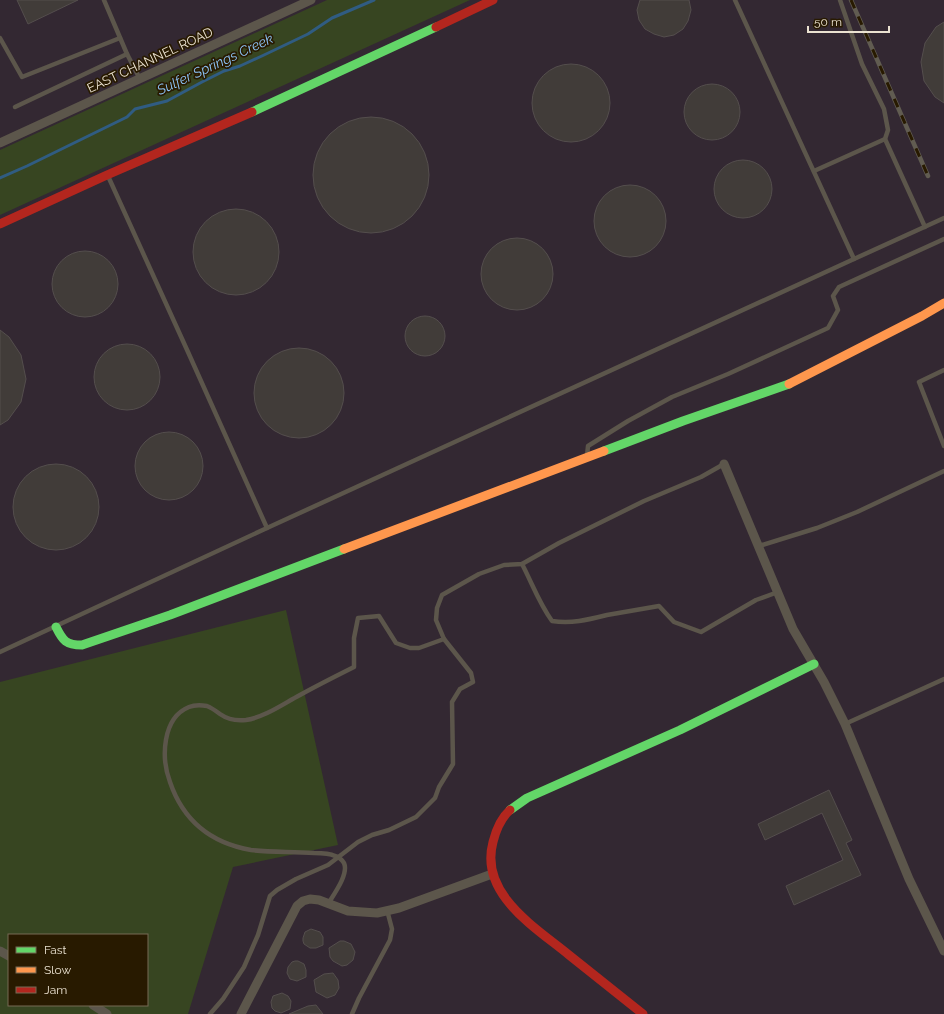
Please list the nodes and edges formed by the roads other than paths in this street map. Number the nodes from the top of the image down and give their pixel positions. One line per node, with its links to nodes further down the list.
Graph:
1 (104, 0): 7 (lane)
2 (311, 0): 9 (street, EAST CHANNEL ROAD)
3 (493, 0): 14 (street)
4 (736, 0): 13 (lane)
5 (840, 0): 11 (lane)
6 (0, 38): 7 (lane)
7 (120, 38): 8 (lane)
8 (127, 54): 9 (lane); 10 (lane)
9 (140, 79): 12 (street, EAST CHANNEL ROAD)
10 (15, 107)
11 (885, 139): 13 (lane); 17 (lane)
12 (0, 143)
13 (814, 171): 19 (lane)
14 (107, 175): 16 (street); 26 (lane)
15 (944, 218): 17 (lane)
16 (0, 224)
17 (925, 227): 19 (lane)
18 (944, 239): 23 (lane)
19 (854, 259): 26 (lane)
20 (944, 303): 23 (street)
21 (944, 370): 22 (lane)
22 (944, 446)
23 (587, 458): 30 (street)
24 (724, 464): 27 (street); 28 (lane)
25 (944, 471): 27 (lane)
26 (267, 528): 30 (lane)
27 (759, 546): 29 (street)
28 (522, 564): 29 (lane); 31 (lane)
29 (778, 592): 33 (street)
30 (56, 627): 32 (lane)
31 (444, 639): 36 (lane); 36 (lane)
32 (0, 652)
33 (814, 664): 35 (street); 37 (street)
34 (944, 680): 35 (lane)
35 (846, 724): 40 (street)
36 (339, 858): 38 (lane); 43 (lane)
37 (492, 874): 39 (street); 46 (street)
38 (328, 904): 39 (street); 44 (street)
39 (387, 910): 45 (lane)
40 (944, 951)
41 (95, 1006): 42 (street)
42 (107, 1014)
43 (210, 1014)
44 (241, 1014)
45 (352, 1014)
46 (643, 1014)

